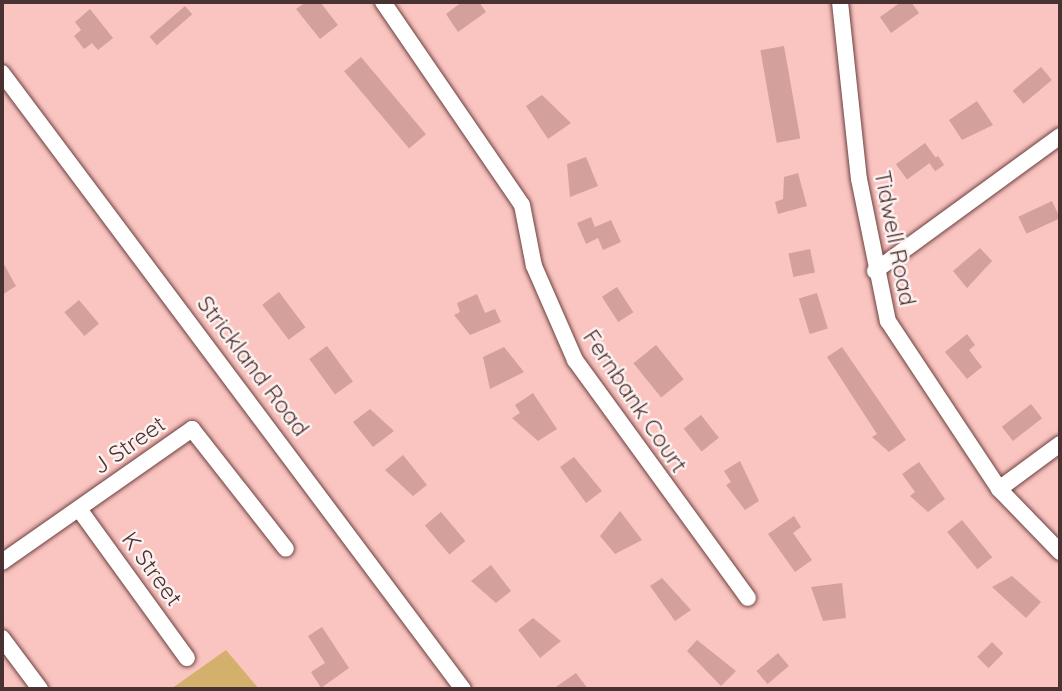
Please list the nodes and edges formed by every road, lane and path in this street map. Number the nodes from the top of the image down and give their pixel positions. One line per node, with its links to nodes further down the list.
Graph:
1 (383, 2): 12 (street, Fernbank Court)
2 (840, 2): 5 (street, Tidwell Road)
3 (2, 74): 16 (street, Strickland Road)
4 (1060, 136): 5 (street)
5 (875, 271): 7 (street, Tidwell Road)
6 (1060, 444): 7 (street)
7 (999, 489): 10 (street, Tidwell Road)
8 (79, 509): 9 (street, J Street); 11 (street, J Street); 14 (street, K Street)
9 (286, 550)
10 (1060, 552)
11 (2, 562)
12 (748, 598)
13 (2, 638): 15 (street)
14 (187, 658)
15 (40, 689)
16 (463, 689)

